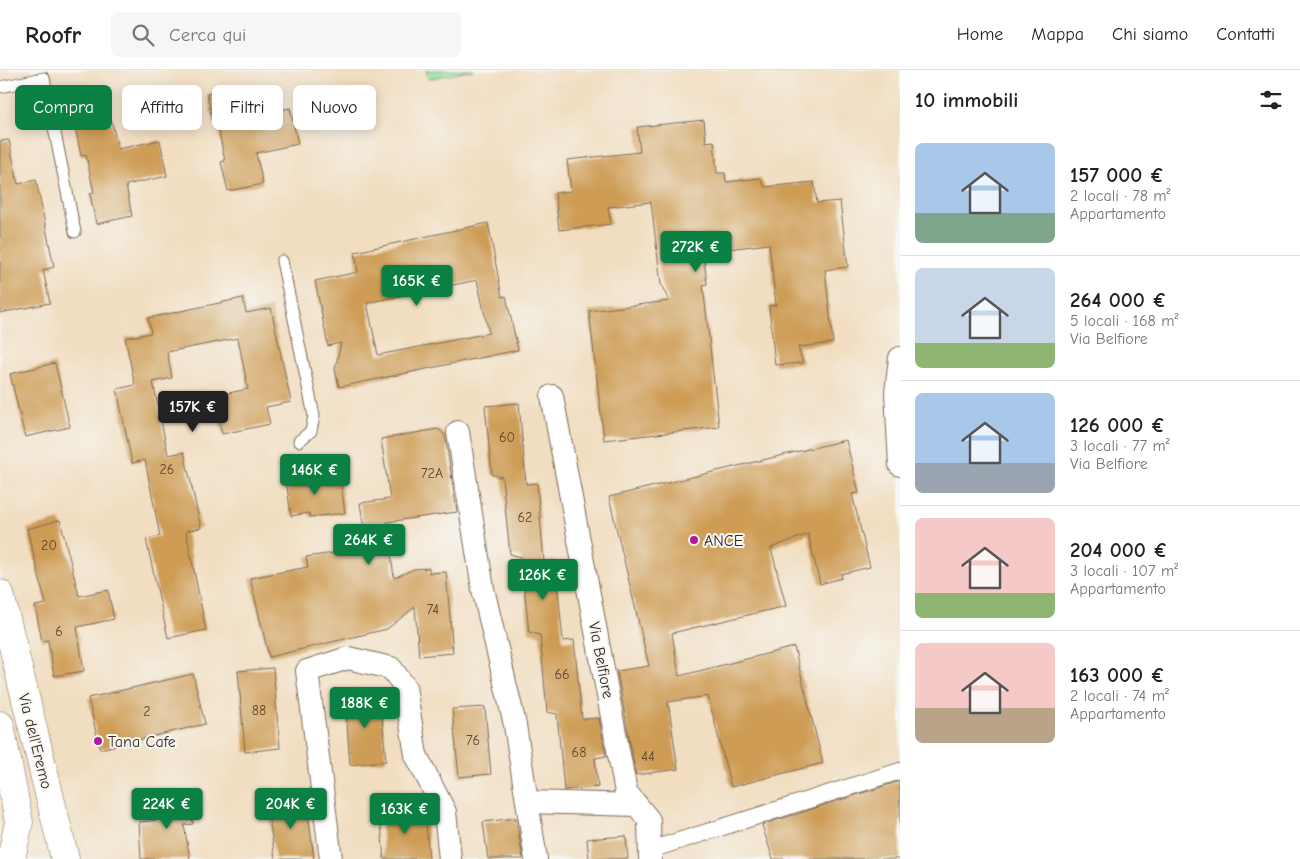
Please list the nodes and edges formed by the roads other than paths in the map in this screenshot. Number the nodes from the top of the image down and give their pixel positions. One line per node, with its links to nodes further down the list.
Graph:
1 (30, 75): 2 (lane); 3 (lane)
2 (0, 87)
3 (75, 232)
4 (282, 261): 8 (lane)
5 (900, 358): 9 (street)
6 (552, 396): 14 (street, Via Belfiore)
7 (458, 432): 13 (street)
8 (299, 440)
9 (900, 465)
10 (0, 594): 17 (main road, Via dell'Eremo)
11 (0, 725): 16 (main road, Via dell'Eremo)
12 (900, 771): 15 (street)
13 (528, 802): 14 (street); 20 (street)
14 (636, 804): 15 (street, Via Belfiore)
15 (650, 854)
16 (11, 859)
17 (65, 859)
18 (331, 859): 19 (street)
19 (450, 859)
20 (536, 859)

